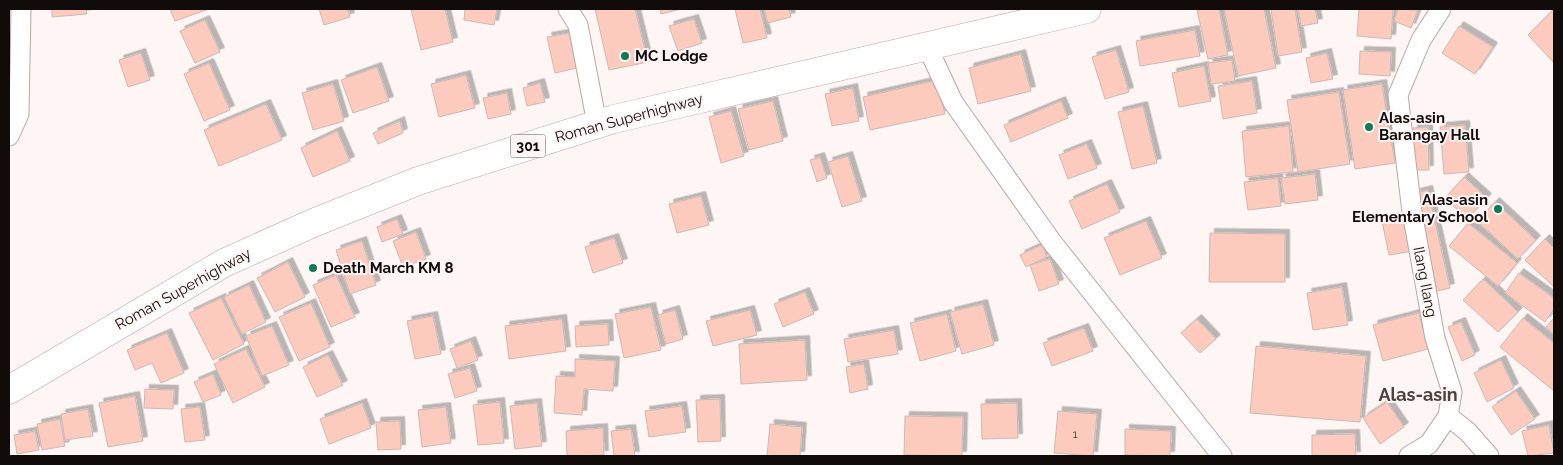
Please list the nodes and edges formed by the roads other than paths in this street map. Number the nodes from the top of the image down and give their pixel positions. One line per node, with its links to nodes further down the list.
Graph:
1 (21, 9): 7 (street)
2 (568, 9): 6 (street)
3 (1087, 9): 5 (main road, Roman Superhighway / 301)
4 (1441, 9): 9 (street, Ilang Ilang)
5 (927, 46): 6 (main road, Roman Superhighway / 301); 10 (street)
6 (597, 124): 8 (main road, Roman Superhighway / 301)
7 (9, 136)
8 (9, 390)
9 (1448, 416): 11 (street, Ilang Ilang); 12 (street)
10 (1222, 456)
11 (1409, 456)
12 (1489, 456)

